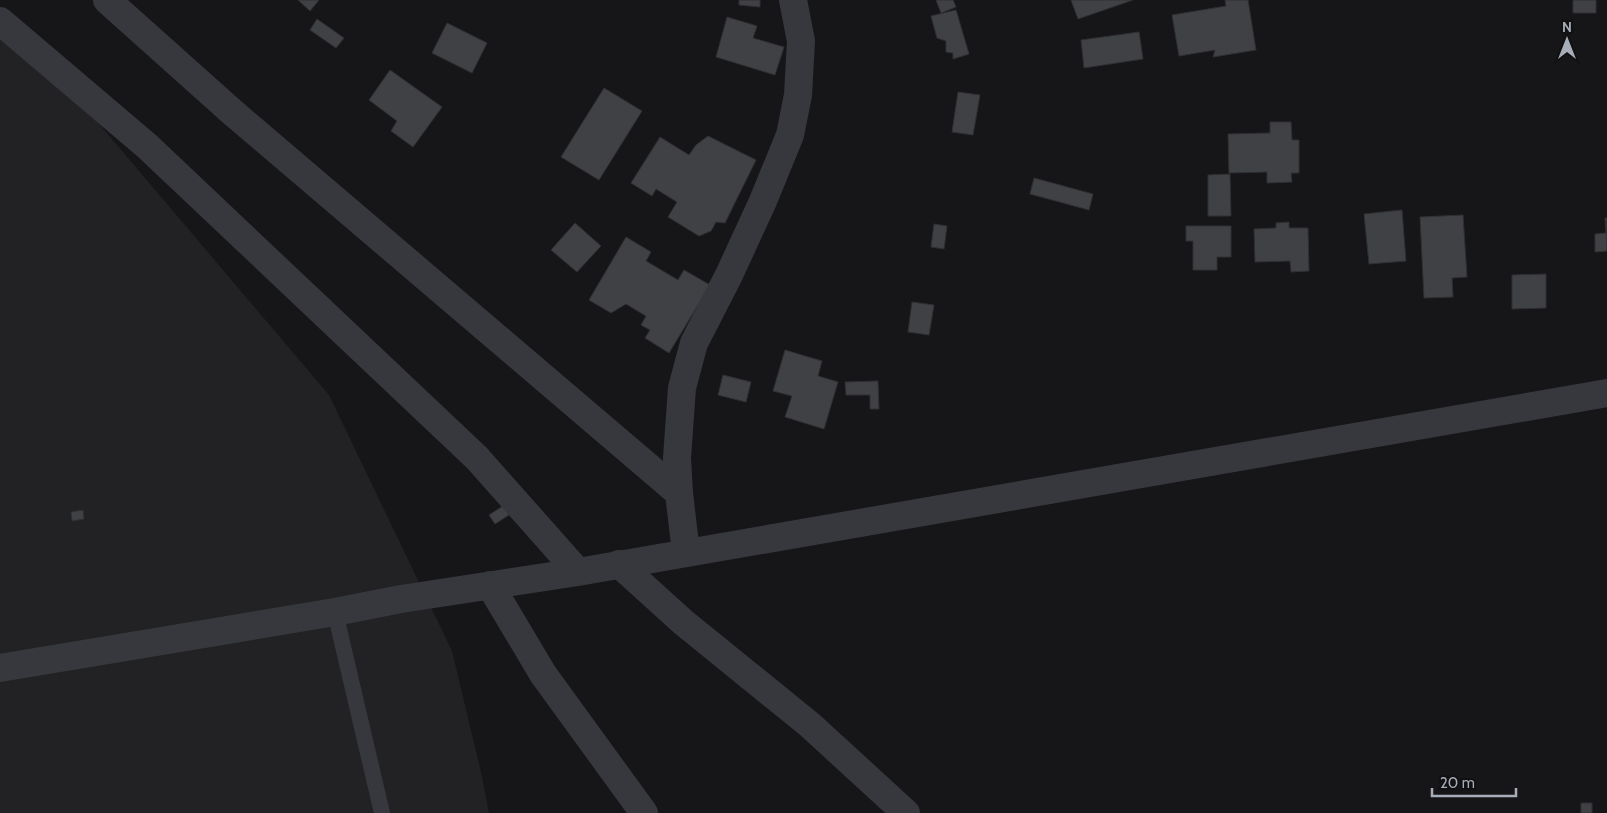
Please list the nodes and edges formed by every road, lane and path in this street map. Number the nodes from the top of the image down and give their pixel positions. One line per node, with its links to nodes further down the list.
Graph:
1 (107, 0): 5 (street)
2 (793, 0): 5 (street)
3 (0, 21): 8 (street)
4 (1607, 394): 6 (street)
5 (679, 492): 6 (street)
6 (686, 553): 7 (street)
7 (620, 564): 8 (street); 14 (street)
8 (578, 572): 9 (street)
9 (490, 585): 10 (street); 13 (street)
10 (335, 612): 11 (street); 12 (lane)
11 (0, 668)
12 (382, 813)
13 (644, 813)
14 (906, 813)

